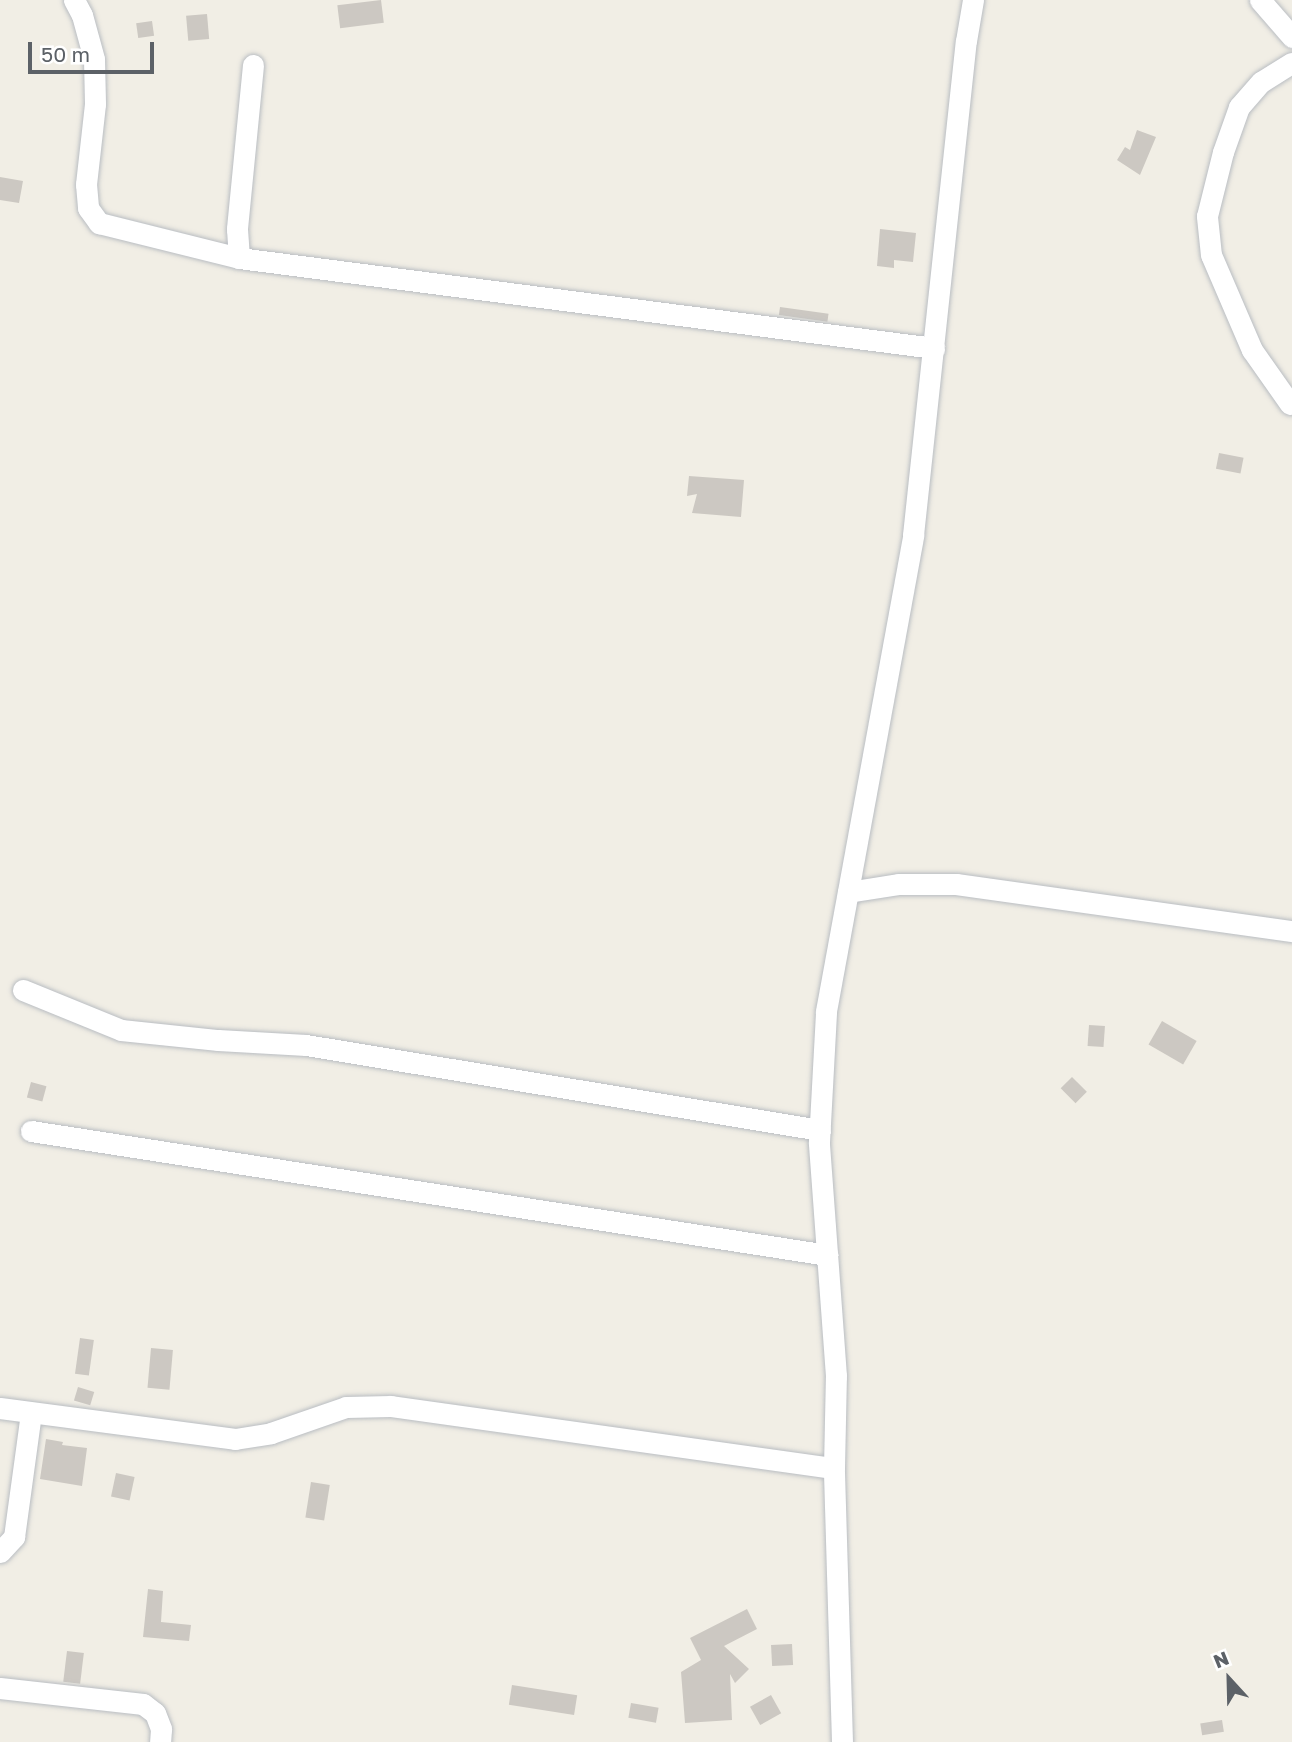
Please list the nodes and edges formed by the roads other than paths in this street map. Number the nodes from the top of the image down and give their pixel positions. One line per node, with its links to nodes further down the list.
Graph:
1 (74, 0): 7 (street)
2 (973, 0): 8 (street)
3 (1260, 0): 4 (street)
4 (1292, 37)
5 (1292, 63): 9 (street)
6 (253, 65): 7 (street)
7 (239, 258): 8 (street)
8 (934, 348): 10 (street)
9 (1290, 404)
10 (848, 892): 11 (street); 13 (street)
11 (1292, 931)
12 (23, 990): 13 (street)
13 (820, 1130): 15 (street)
14 (32, 1131): 15 (street)
15 (827, 1255): 18 (street)
16 (0, 1408): 17 (street)
17 (32, 1413): 18 (street); 19 (street)
18 (834, 1468): 22 (street)
19 (0, 1552)
20 (0, 1688): 21 (street)
21 (159, 1742)
22 (842, 1742)

